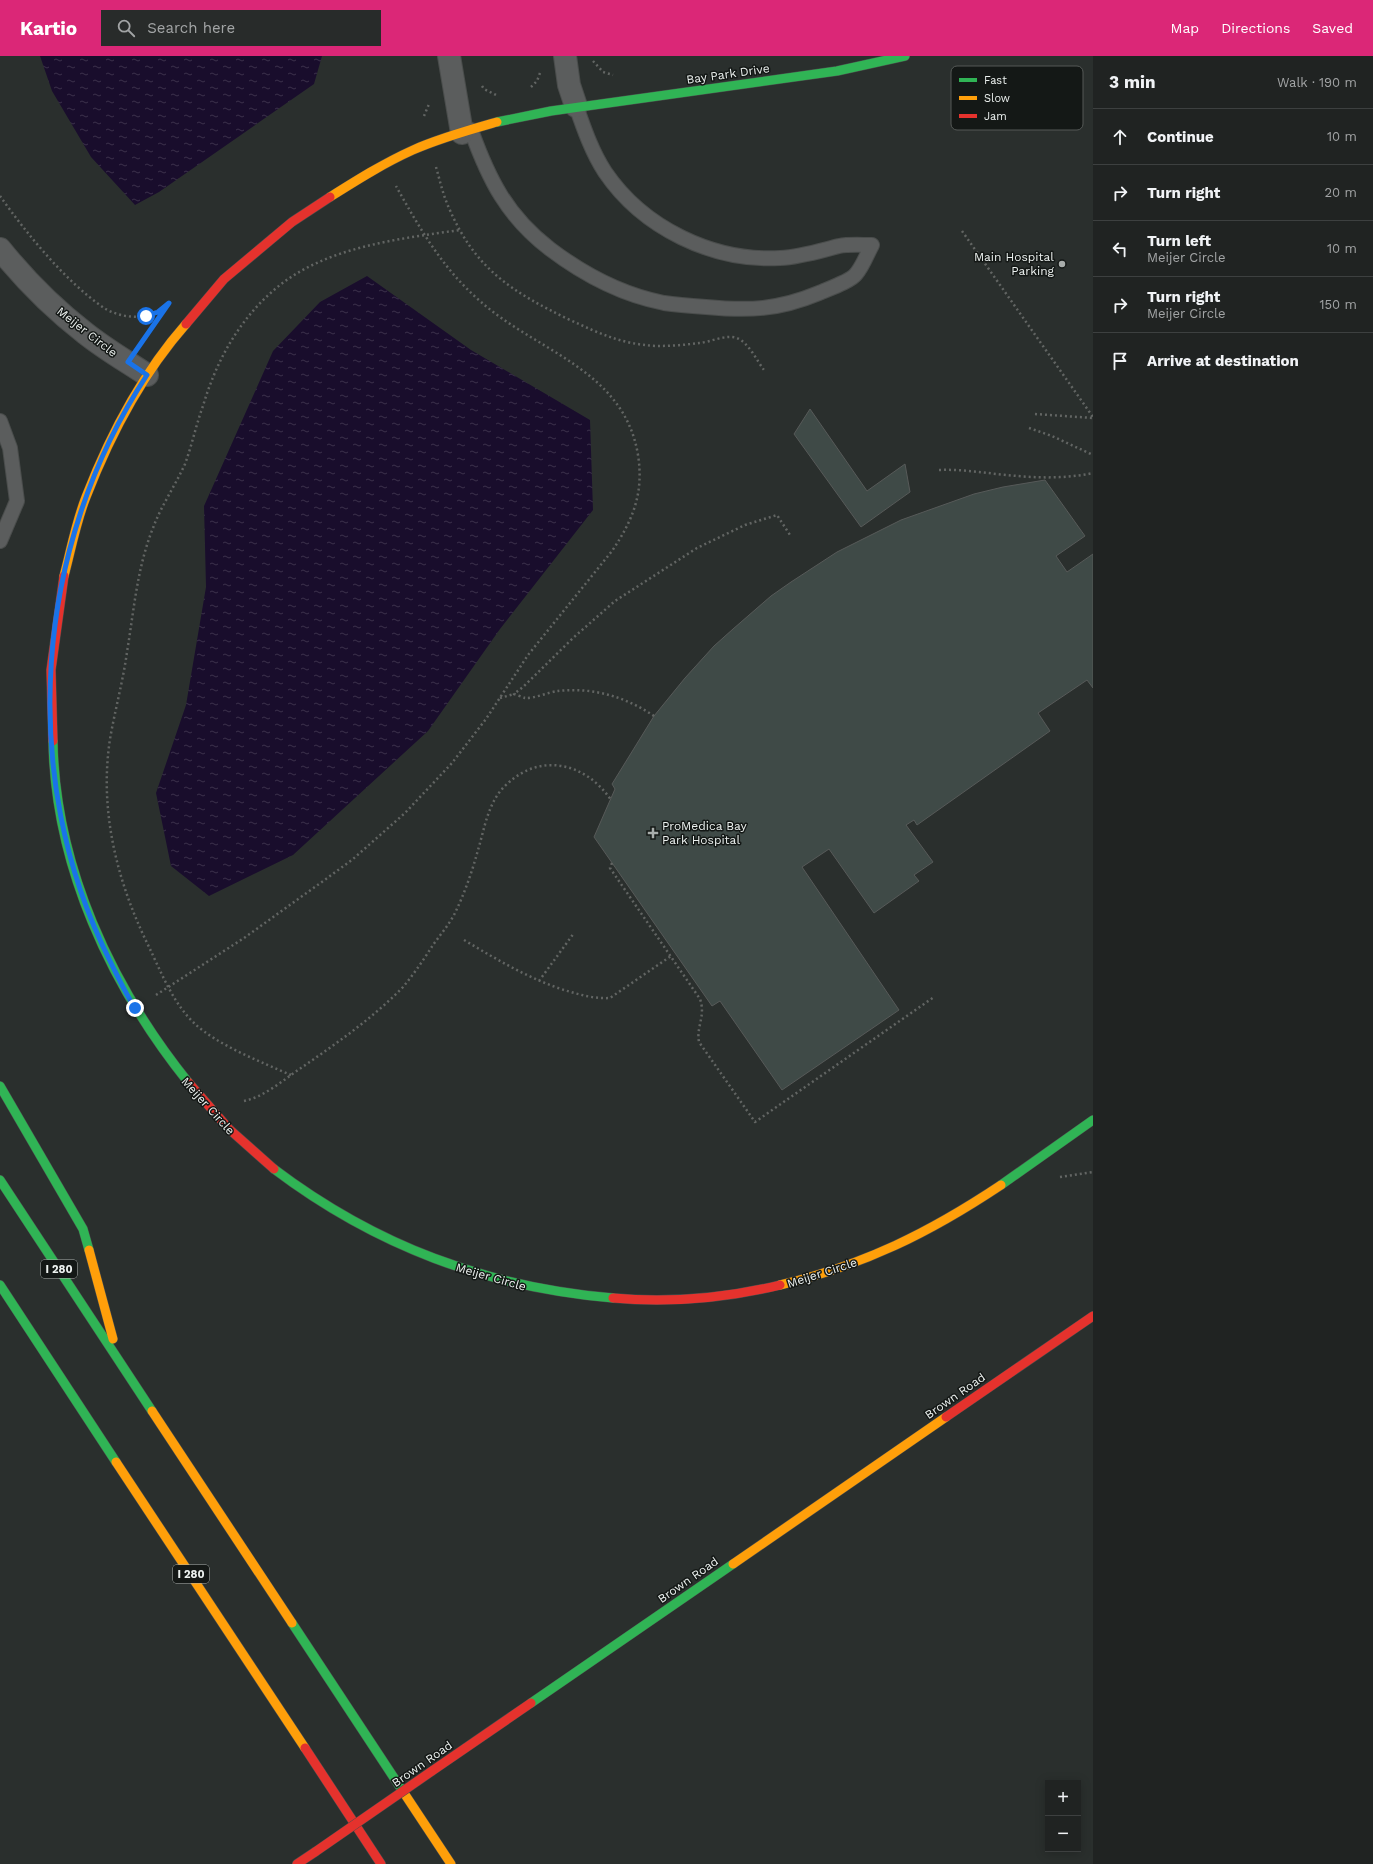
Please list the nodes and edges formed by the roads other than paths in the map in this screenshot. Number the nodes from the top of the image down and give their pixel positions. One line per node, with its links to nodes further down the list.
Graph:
1 (449, 56): 5 (street)
2 (565, 56): 4 (street)
3 (905, 56): 4 (main road, Bay Park Drive)
4 (576, 106): 5 (main road, Bay Park Drive); 5 (lane)
5 (466, 131): 7 (main road, Bay Park Drive)
6 (0, 249): 7 (street, Meijer Circle)
7 (147, 375): 11 (main road, Meijer Circle)
8 (0, 421): 9 (lane)
9 (0, 541)
10 (0, 1086): 15 (main road)
11 (1093, 1120)
12 (0, 1180): 15 (main road, I 280)
13 (0, 1285): 17 (main road, I 280)
14 (1093, 1316): 16 (main road, Brown Road, bridge)
15 (118, 1358): 18 (main road, I 280)
16 (298, 1864)
17 (381, 1864)
18 (451, 1864)

